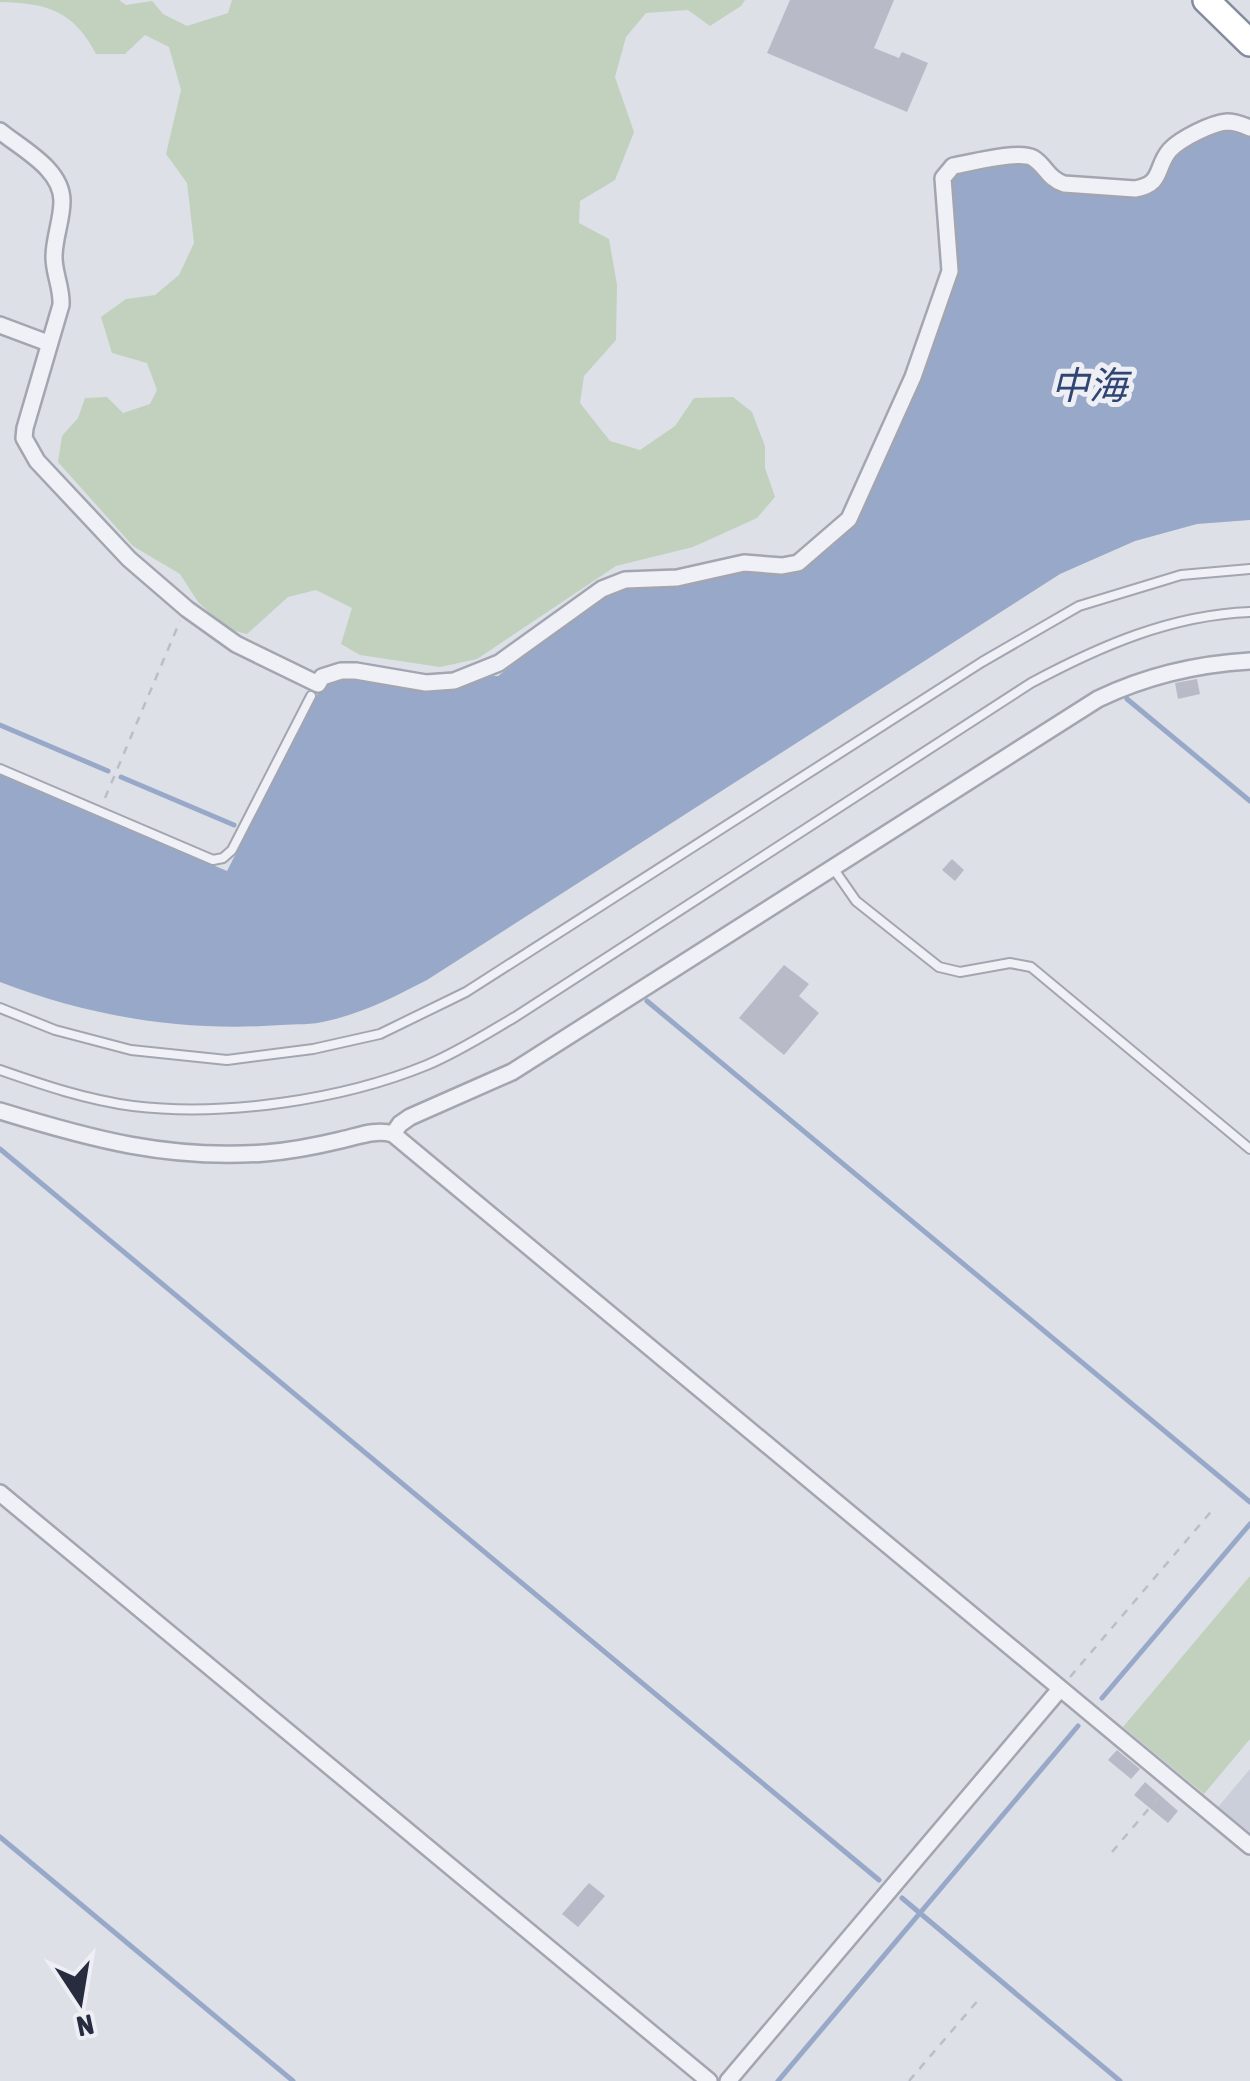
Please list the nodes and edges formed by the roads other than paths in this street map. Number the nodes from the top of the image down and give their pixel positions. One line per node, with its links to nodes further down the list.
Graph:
1 (1206, 0): 2 (highway)
2 (1250, 42)
3 (1250, 128): 10 (street)
4 (0, 131): 6 (street)
5 (0, 325): 6 (street)
6 (48, 343): 10 (street)
7 (1250, 569): 13 (lane)
8 (1250, 612): 14 (lane)
9 (1250, 661): 12 (street)
10 (314, 690): 11 (lane)
11 (0, 770)
12 (833, 868): 16 (street); 17 (lane)
13 (0, 1008)
14 (0, 1070)
15 (0, 1111): 16 (street)
16 (393, 1134): 19 (street)
17 (1250, 1149)
18 (0, 1493): 21 (street)
19 (1060, 1689): 20 (street); 22 (street)
20 (1250, 1846)
21 (709, 2081)
22 (728, 2081)

